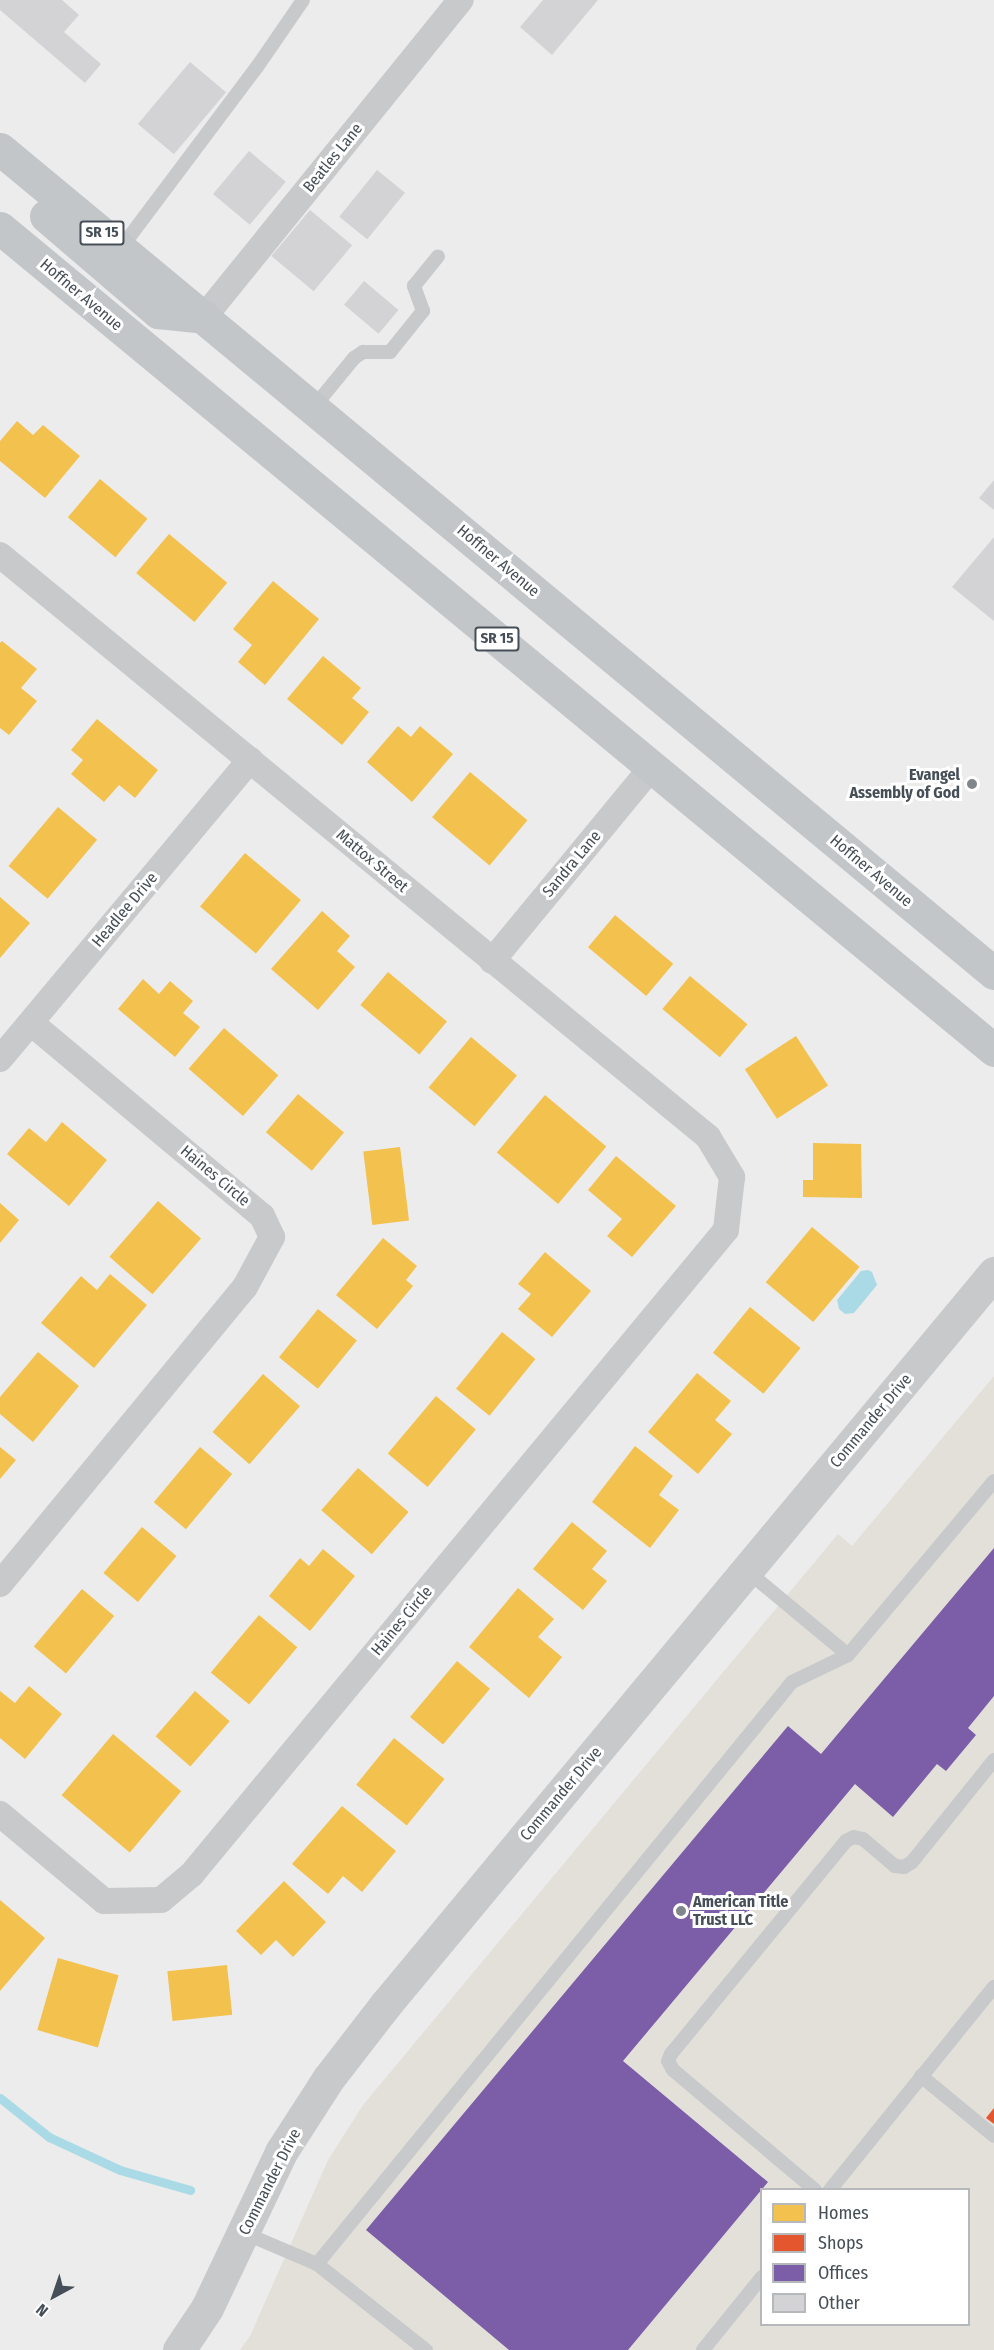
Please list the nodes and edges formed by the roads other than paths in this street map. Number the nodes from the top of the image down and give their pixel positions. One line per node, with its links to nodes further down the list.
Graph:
1 (303, 0): 6 (lane)
2 (461, 0): 8 (street, Beatles Lane)
3 (0, 149): 6 (main road, Hoffner Avenue / SR 15)
4 (0, 176): 8 (main road)
5 (0, 228): 12 (main road, Hoffner Avenue / SR 15)
6 (121, 248): 8 (main road, Hoffner Avenue / SR 15)
7 (438, 256): 9 (lane)
8 (204, 317): 9 (main road, Hoffner Avenue / SR 15)
9 (313, 408): 14 (main road, Hoffner Avenue / SR 15)
10 (0, 555): 11 (street, Mattox Street)
11 (250, 760): 13 (street, Mattox Street); 15 (street, Headlee Drive)
12 (652, 767): 13 (street, Sandra Lane); 16 (main road, Hoffner Avenue / SR 15)
13 (492, 961): 18 (street, Mattox Street)
14 (994, 973)
15 (31, 1023): 17 (street, Headlee Drive); 22 (street, Haines Circle)
16 (994, 1050)
17 (0, 1059)
18 (732, 1177): 25 (street, Haines Circle)
19 (994, 1273): 21 (street, Commander Drive)
20 (994, 1481): 23 (lane)
21 (747, 1571): 23 (lane); 31 (street, Commander Drive)
22 (0, 1584)
23 (849, 1655): 32 (lane)
24 (994, 1760): 29 (lane)
25 (0, 1814)
26 (994, 1987): 27 (lane)
27 (921, 2076): 28 (lane); 30 (lane)
28 (994, 2136)
29 (813, 2188)
30 (832, 2188)
31 (244, 2233): 32 (lane); 34 (street, Commander Drive)
32 (317, 2264): 35 (lane)
33 (760, 2279): 36 (lane)
34 (179, 2350)
35 (426, 2350)
36 (703, 2350)

